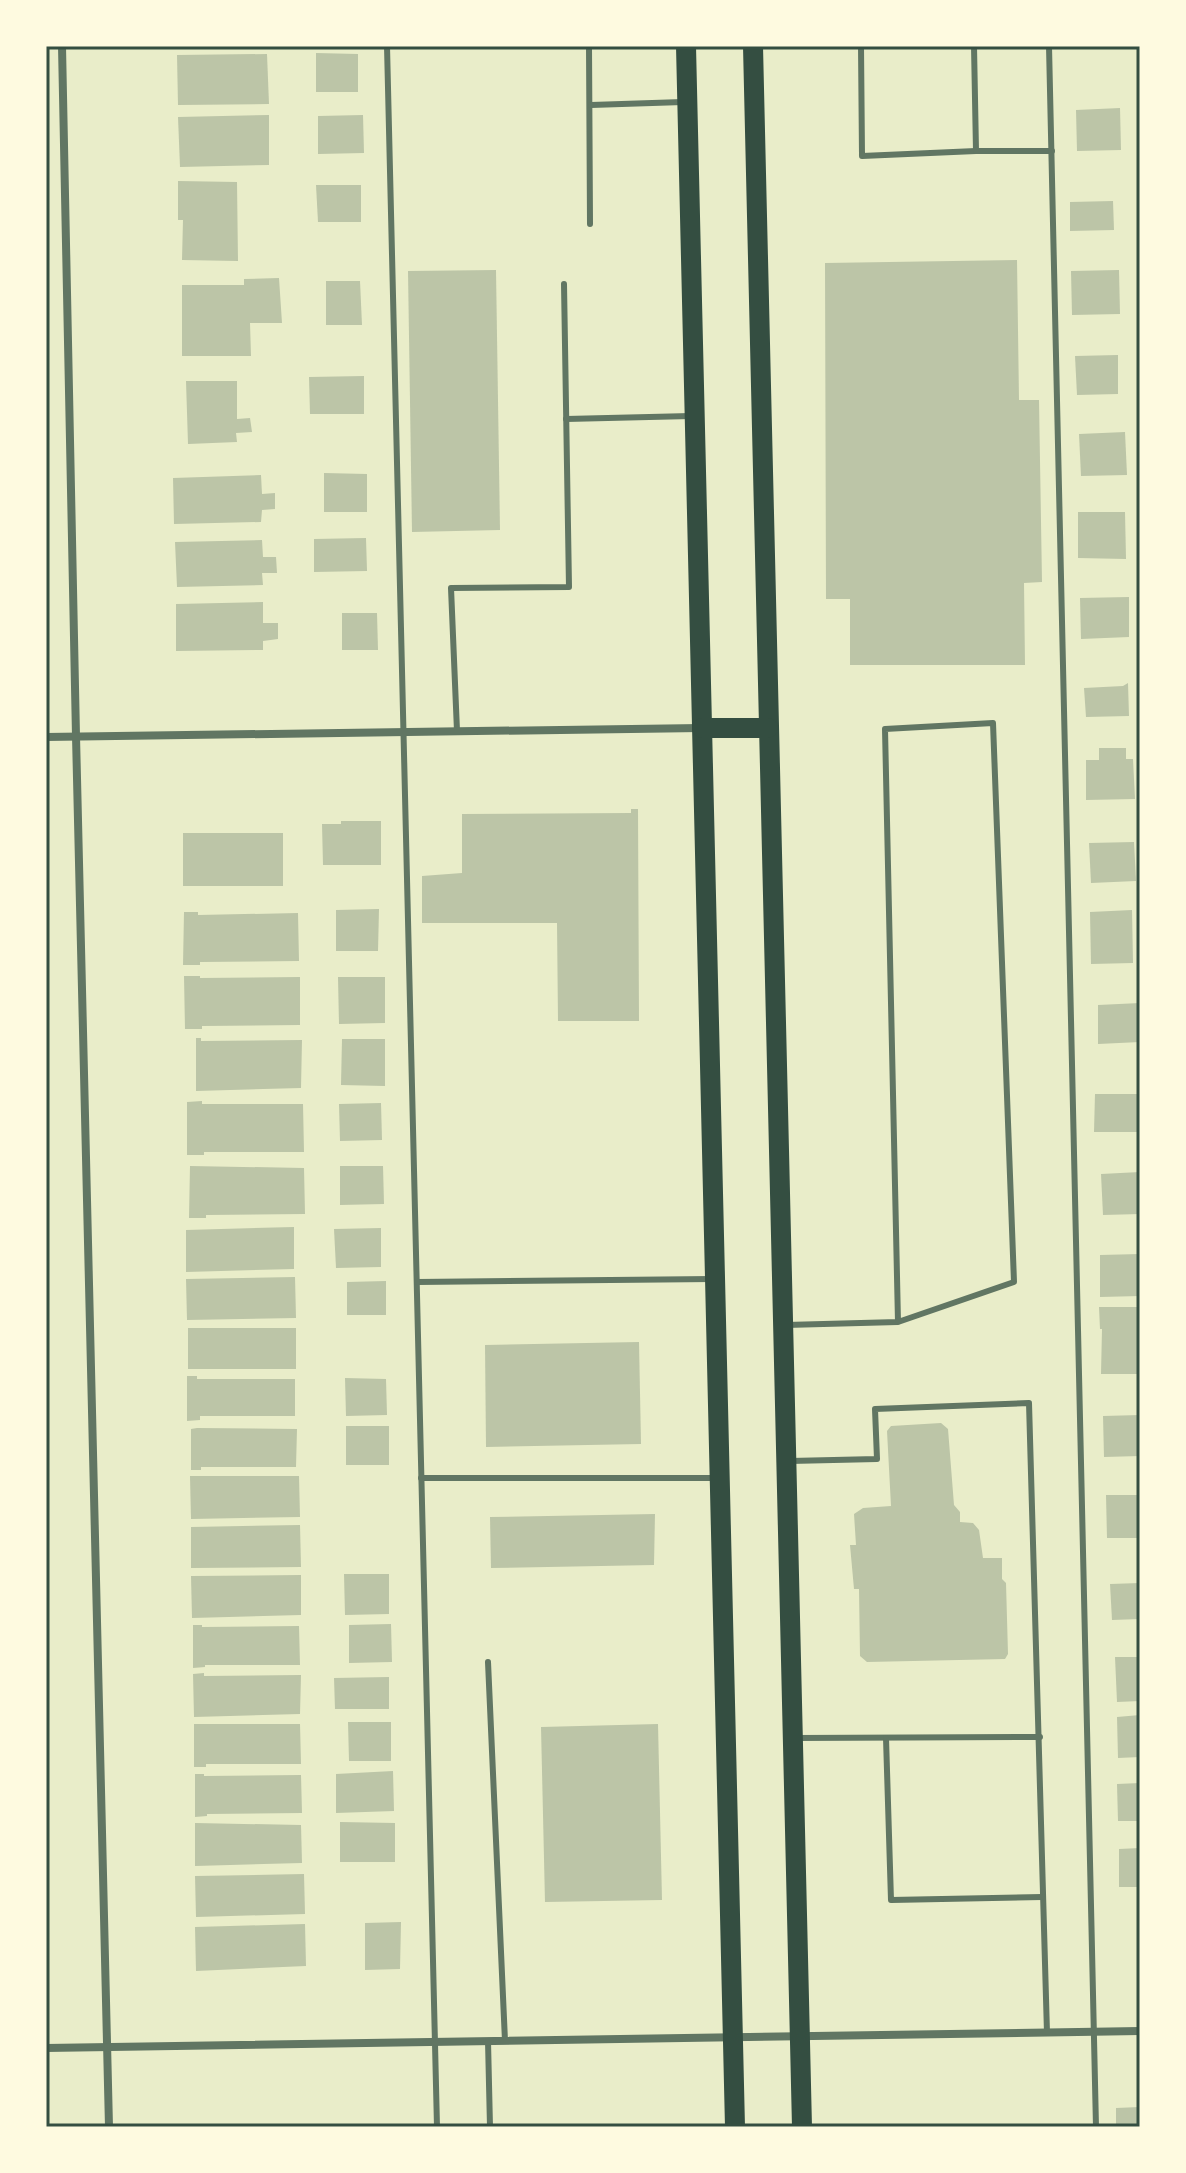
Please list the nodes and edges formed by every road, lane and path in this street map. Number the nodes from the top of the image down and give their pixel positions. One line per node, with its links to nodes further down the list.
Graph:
1 (62, 46): 21 (street)
2 (387, 46): 20 (lane)
3 (589, 46): 10 (lane)
4 (686, 46): 9 (main road)
5 (753, 46): 18 (main road)
6 (861, 46): 11 (lane)
7 (974, 46): 11 (lane)
8 (1049, 46): 12 (lane)
9 (688, 102): 10 (lane); 15 (main road)
10 (591, 105): 13 (lane)
11 (976, 151): 12 (lane)
12 (1052, 151): 35 (lane)
13 (590, 224)
14 (564, 284): 16 (lane)
15 (695, 416): 16 (lane); 17 (main road)
16 (566, 419): 19 (lane)
17 (702, 728): 18 (main road); 19 (street); 23 (main road)
18 (768, 728): 26 (main road)
19 (457, 731): 20 (street)
20 (403, 732): 21 (street); 24 (lane)
21 (76, 736): 22 (street); 43 (street)
22 (46, 737)
23 (715, 1279): 24 (lane); 29 (main road)
24 (417, 1282): 28 (lane)
25 (898, 1322): 25 (lane); 26 (lane)
26 (783, 1325): 27 (main road)
27 (786, 1461): 31 (lane); 32 (main road)
28 (421, 1478): 29 (lane); 42 (lane)
29 (720, 1478): 39 (main road)
30 (488, 1662): 41 (lane)
31 (1040, 1737): 33 (lane); 34 (lane)
32 (793, 1738): 33 (lane); 38 (main road)
33 (886, 1738): 34 (lane)
34 (1042, 1897): 37 (lane)
35 (1094, 2031): 36 (street); 37 (street); 50 (lane)
36 (1140, 2031)
37 (1047, 2033): 38 (street)
38 (800, 2036): 39 (street); 49 (main road)
39 (732, 2037): 41 (street); 48 (main road)
40 (488, 2041): 41 (street); 42 (street); 47 (lane)
41 (505, 2041)
42 (435, 2042): 43 (street); 46 (lane)
43 (107, 2047): 44 (street); 45 (street)
44 (46, 2048)
45 (109, 2127)
46 (437, 2127)
47 (490, 2127)
48 (735, 2127)
49 (802, 2127)
50 (1096, 2127)

